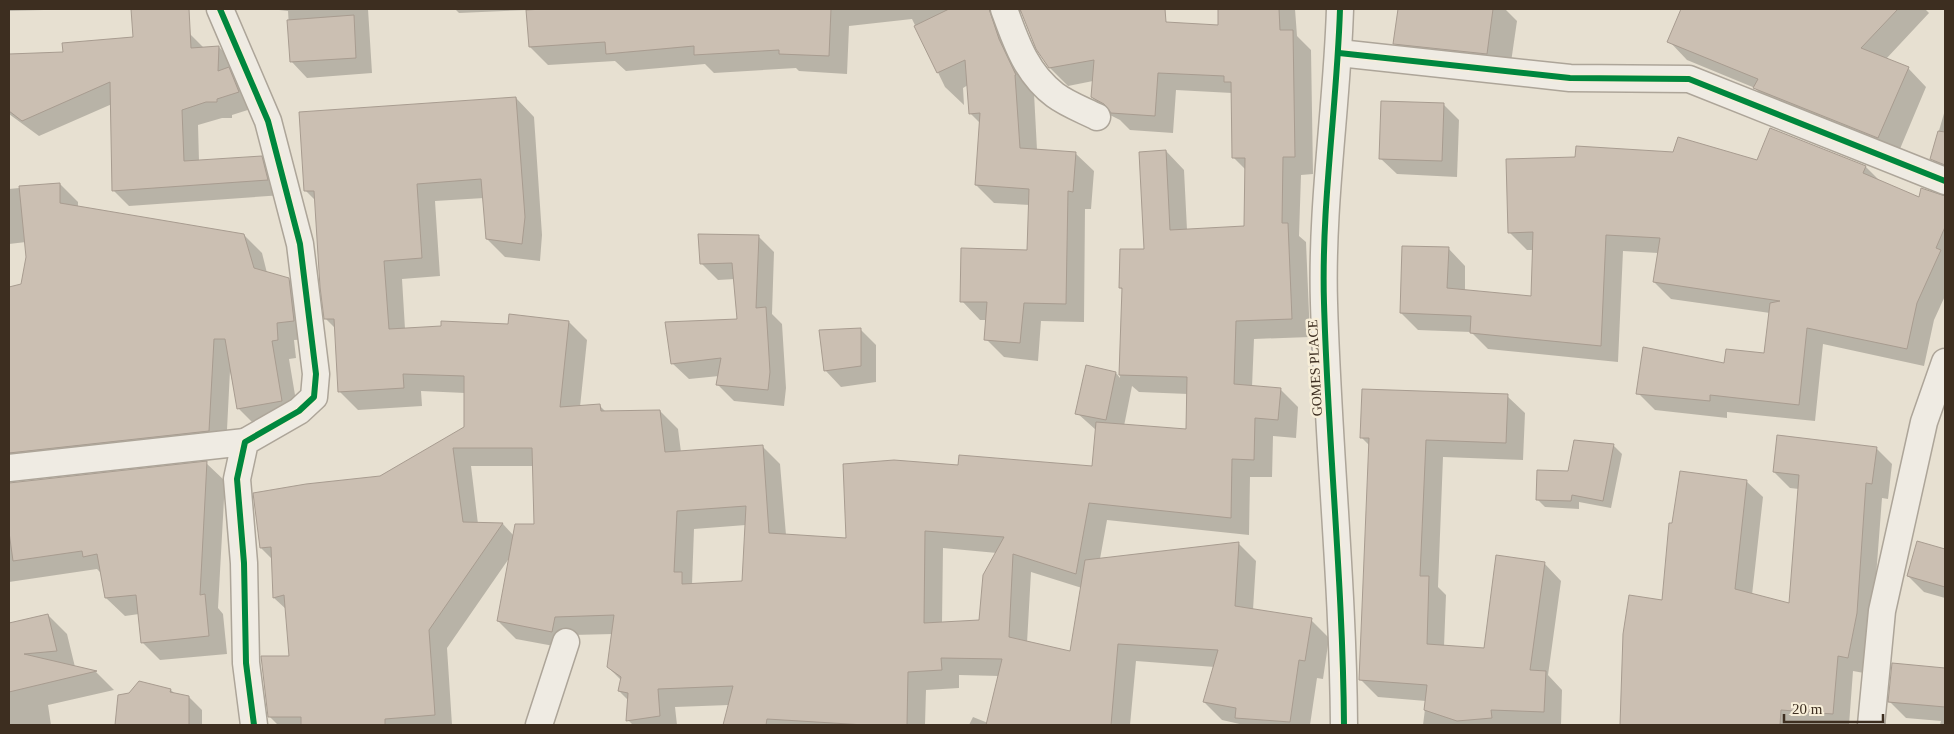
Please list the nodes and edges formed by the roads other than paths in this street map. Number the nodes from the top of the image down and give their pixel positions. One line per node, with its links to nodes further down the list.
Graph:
1 (220, 9): 8 (street)
2 (1004, 9): 5 (street)
3 (1340, 9): 4 (street, GOMES PLACE)
4 (1339, 53): 6 (street); 13 (street, GOMES PLACE)
5 (1097, 117)
6 (1945, 181)
7 (1945, 362): 14 (street)
8 (245, 442): 9 (street); 11 (street)
9 (9, 468)
10 (566, 642): 12 (street)
11 (254, 725)
12 (539, 725)
13 (1344, 725)
14 (1871, 725)

